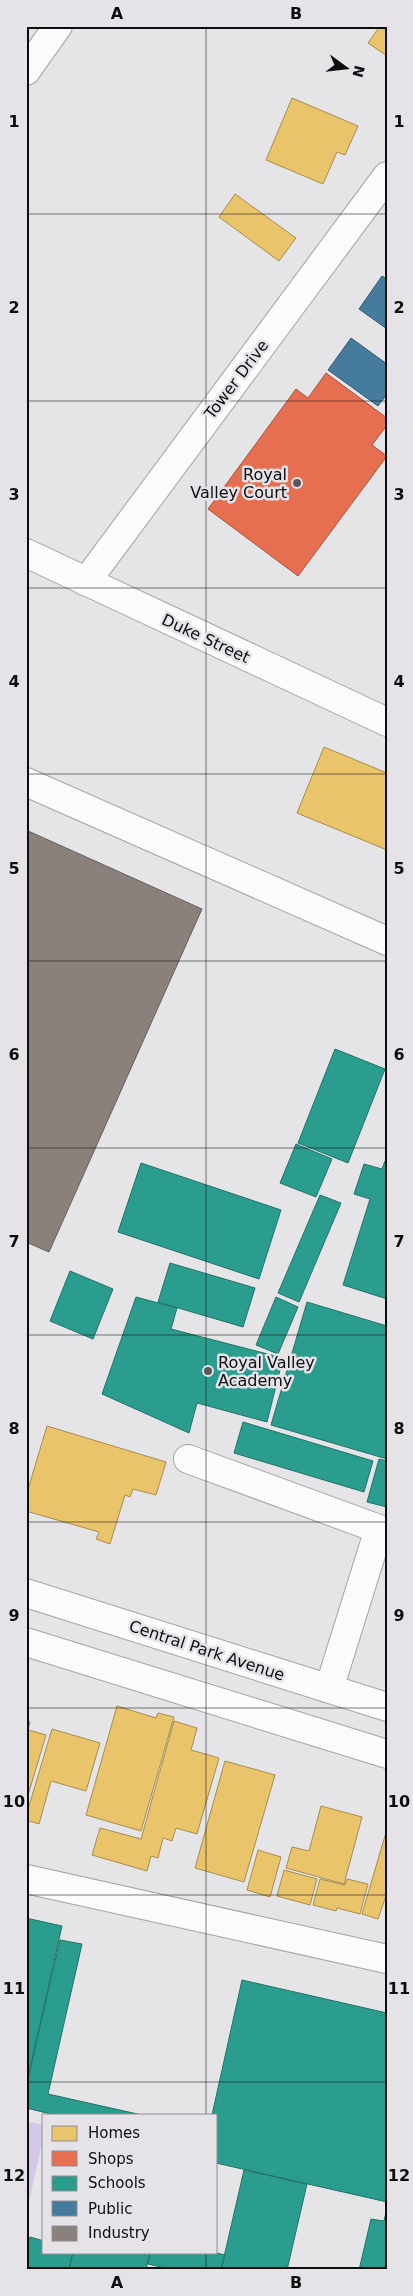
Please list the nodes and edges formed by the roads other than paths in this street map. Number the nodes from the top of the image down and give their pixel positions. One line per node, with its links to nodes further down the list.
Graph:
1 (58, 26): 2 (street)
2 (26, 71)
3 (387, 176): 5 (street, Tower Drive)
4 (26, 553): 5 (street, Duke Street)
5 (86, 582): 6 (street, Duke Street)
6 (387, 722)
7 (26, 782): 8 (street)
8 (387, 941)
9 (188, 1459): 12 (street)
10 (26, 1593): 12 (street, Central Park Avenue)
11 (26, 1642): 14 (street)
12 (329, 1689): 13 (street, Central Park Avenue)
13 (387, 1707)
14 (387, 1754)
15 (26, 1879): 16 (street)
16 (387, 1959)

